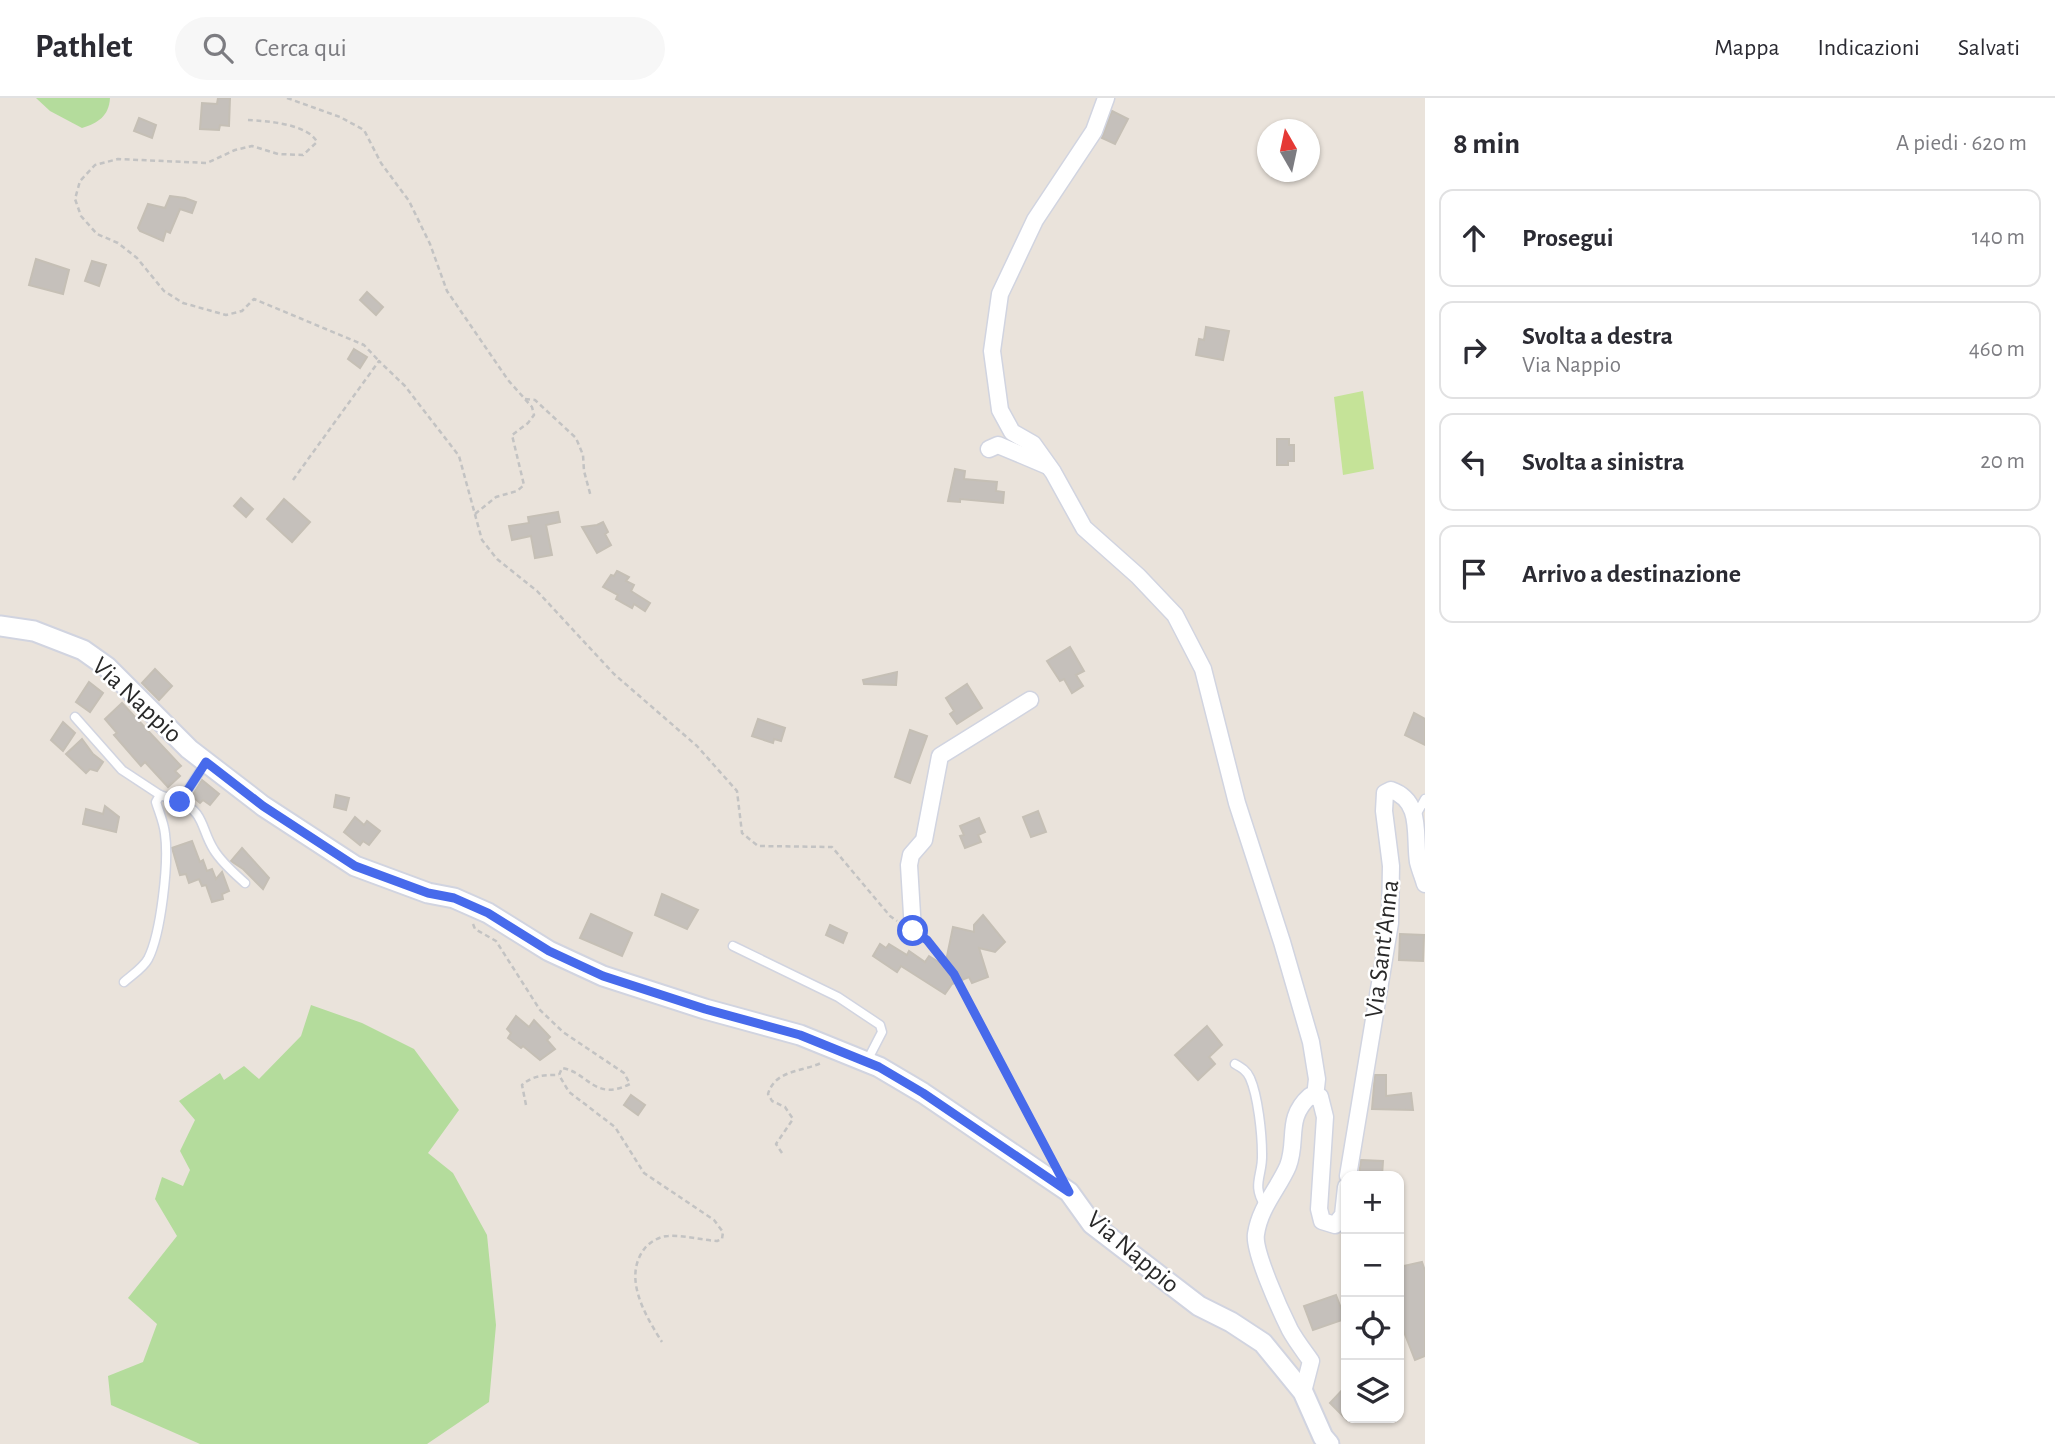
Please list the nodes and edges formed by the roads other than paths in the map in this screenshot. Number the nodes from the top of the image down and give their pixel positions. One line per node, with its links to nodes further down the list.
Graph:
1 (1106, 98): 3 (street)
2 (989, 449): 3 (street)
3 (1048, 466): 19 (street)
4 (0, 626): 7 (street, Via Nappio)
5 (1030, 700): 14 (street)
6 (75, 717): 8 (lane)
7 (206, 762): 10 (lane); 17 (street, Via Nappio)
8 (160, 795): 10 (lane); 16 (lane)
9 (1425, 799): 11 (lane)
10 (180, 802): 12 (lane)
11 (1415, 817): 13 (street, Via Sant'Anna); 20 (street, Via Sant'Anna)
12 (245, 883)
13 (1425, 884)
14 (913, 931)
15 (733, 946): 17 (lane)
16 (124, 982)
17 (867, 1062): 23 (street, Via Nappio)
18 (1235, 1064): 21 (lane)
19 (1315, 1097): 21 (street); 22 (street)
20 (1349, 1171)
21 (1265, 1206): 23 (street)
22 (1341, 1218)
23 (1303, 1392): 24 (street, Via Nappio)
24 (1329, 1444)

